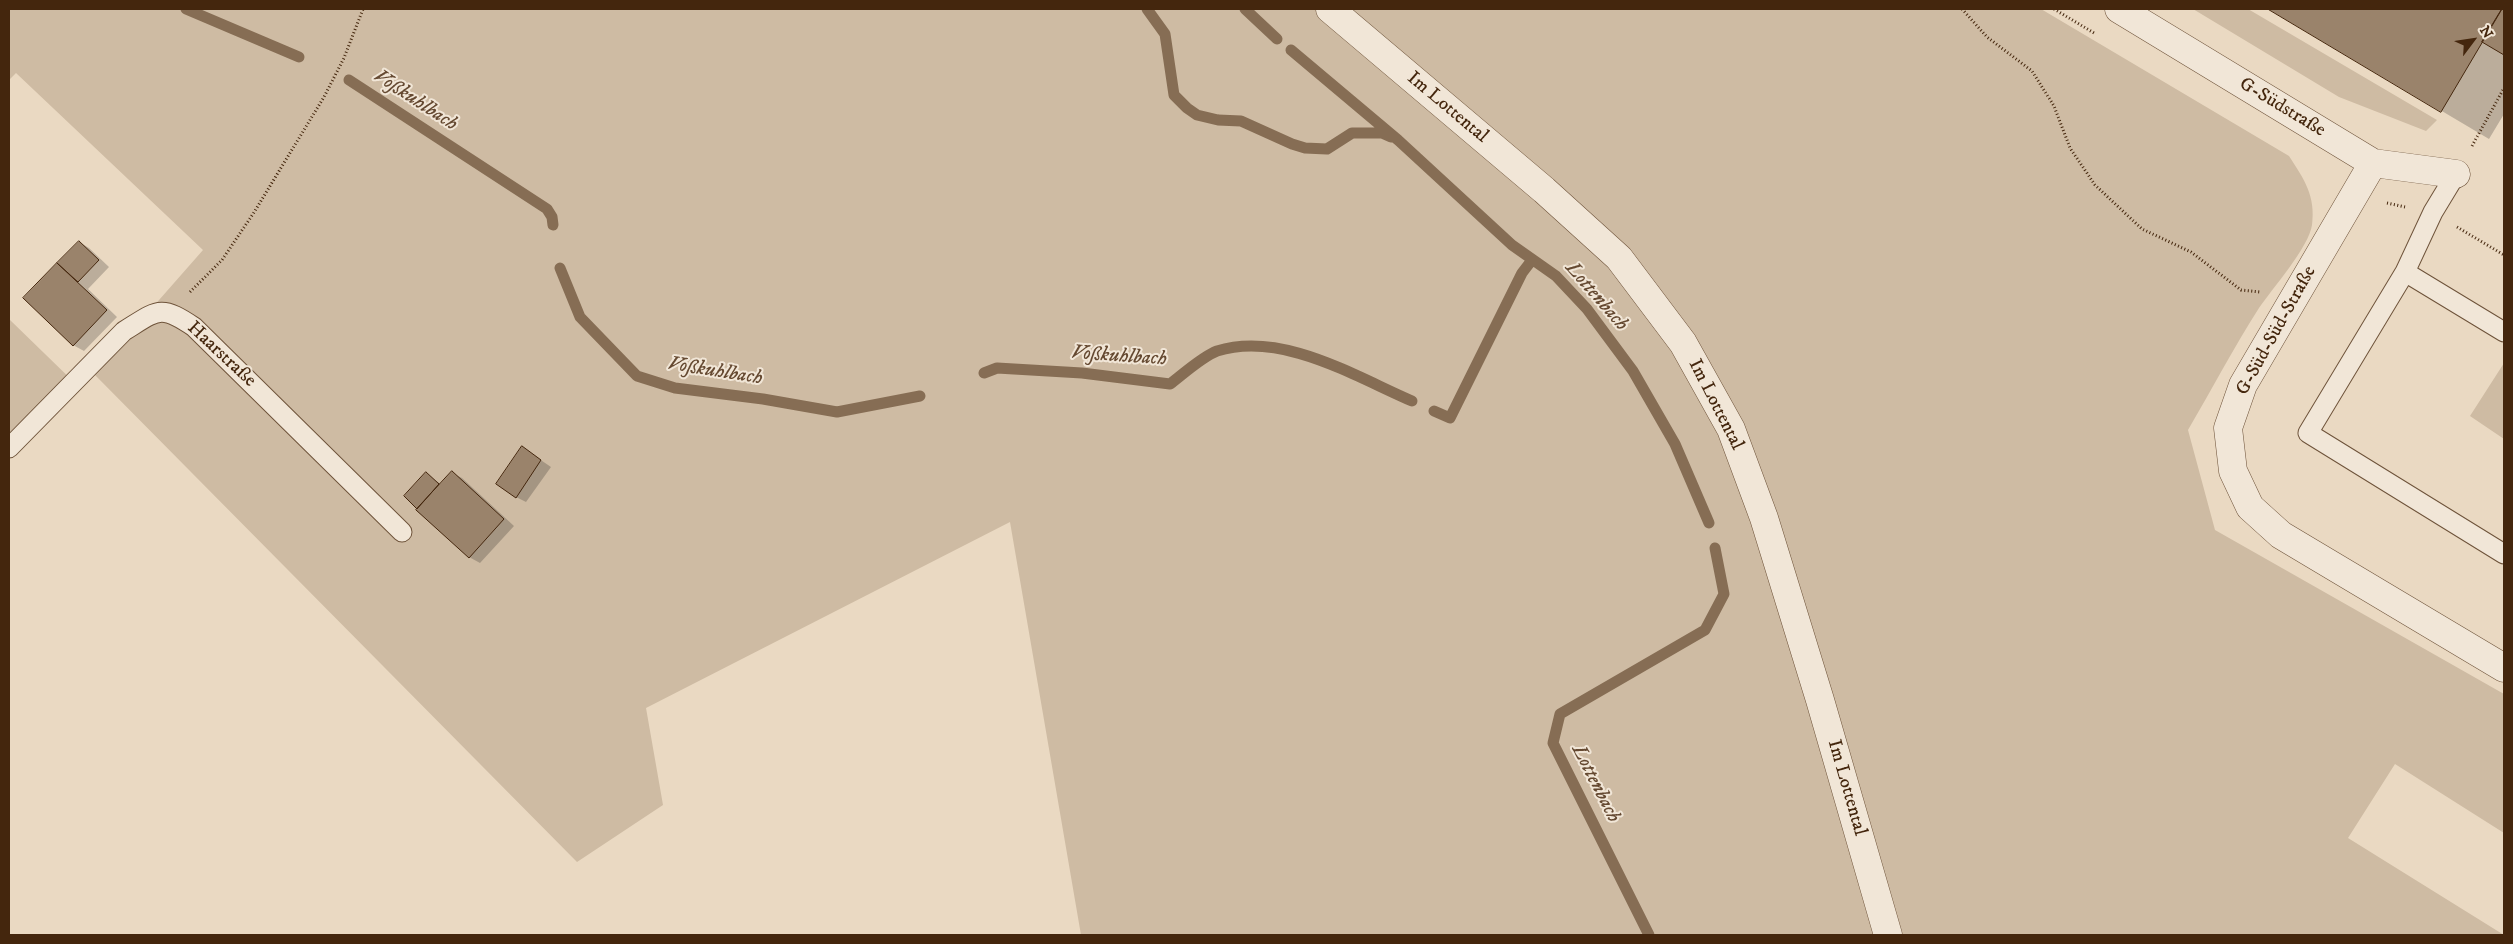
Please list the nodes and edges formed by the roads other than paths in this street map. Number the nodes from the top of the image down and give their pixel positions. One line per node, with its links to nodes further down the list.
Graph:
1 (1330, 9): 11 (street, Im Lottental)
2 (2119, 9): 3 (street, G-Südstraße)
3 (2373, 164): 4 (street, G-Südstraße); 10 (street, G-Süd-Süd-Straße)
4 (2456, 174): 5 (lane)
5 (2405, 272): 6 (lane); 9 (lane)
6 (2504, 332)
7 (9, 448): 8 (lane, Haarstraße)
8 (402, 532)
9 (2504, 554)
10 (2504, 668)
11 (1888, 935)

